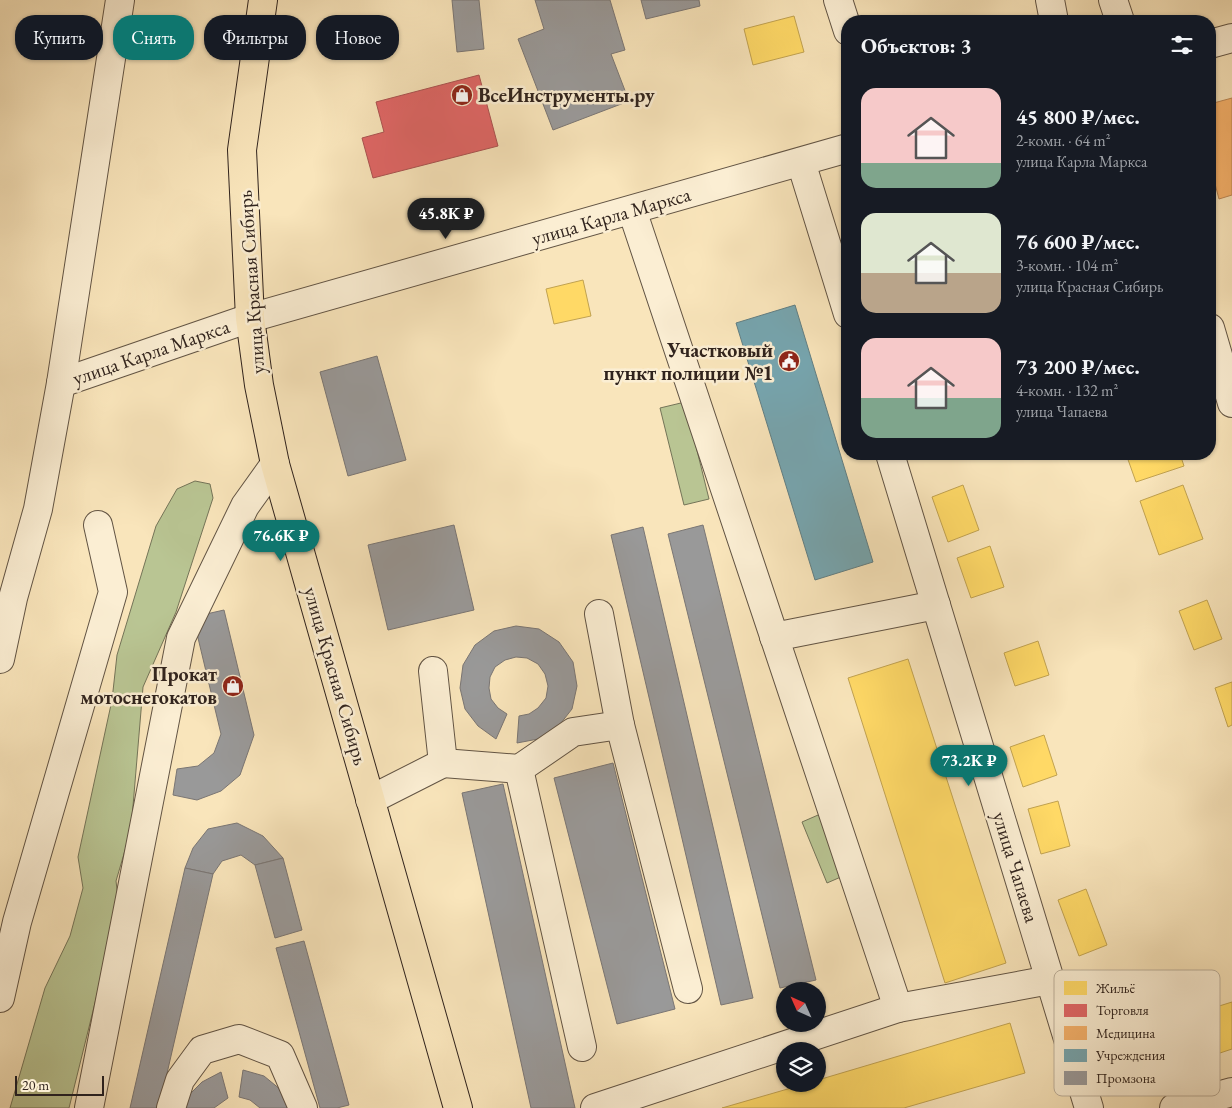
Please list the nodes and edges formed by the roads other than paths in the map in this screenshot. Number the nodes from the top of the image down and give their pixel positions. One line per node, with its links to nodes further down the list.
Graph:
1 (120, 0): 17 (street)
2 (263, 0): 15 (main road, улица Красная Сибирь)
3 (838, 0): 6 (street)
4 (1050, 0): 7 (street)
5 (1113, 0): 8 (street)
6 (843, 15)
7 (1053, 15)
8 (1118, 15)
9 (1232, 38): 10 (street)
10 (1216, 42)
11 (841, 150): 12 (street, улица Карла Маркса)
12 (801, 162): 13 (street, улица Карла Маркса); 14 (street)
13 (632, 210): 15 (street, улица Карла Маркса); 24 (street)
14 (841, 291)
15 (250, 318): 17 (street, улица Карла Маркса); 20 (main road, улица Красная Сибирь)
16 (1216, 348): 18 (street)
17 (61, 383): 25 (street)
18 (1232, 403)
19 (892, 460): 22 (street, улица Чапаева)
20 (275, 464): 30 (main road, улица Красная Сибирь); 39 (street)
21 (98, 525): 34 (street)
22 (936, 605): 24 (street); 31 (street, улица Чапаева)
23 (599, 614): 27 (street)
24 (774, 637): 35 (street)
25 (0, 659)
26 (433, 671): 28 (street)
27 (620, 724): 29 (street); 32 (street)
28 (443, 763): 29 (street); 30 (street)
29 (519, 769): 36 (street)
30 (370, 800): 42 (main road, улица Красная Сибирь)
31 (1050, 980): 33 (street, улица Чапаева); 35 (street)
32 (688, 989)
33 (1054, 993)
34 (0, 998)
35 (898, 1008): 43 (street)
36 (582, 1047)
37 (1085, 1096): 44 (street, улица Чапаева)
38 (1218, 1096): 45 (street)
39 (89, 1108)
40 (171, 1108): 41 (street)
41 (304, 1108)
42 (458, 1108)
43 (595, 1108)
44 (1089, 1108)
45 (1174, 1108)

